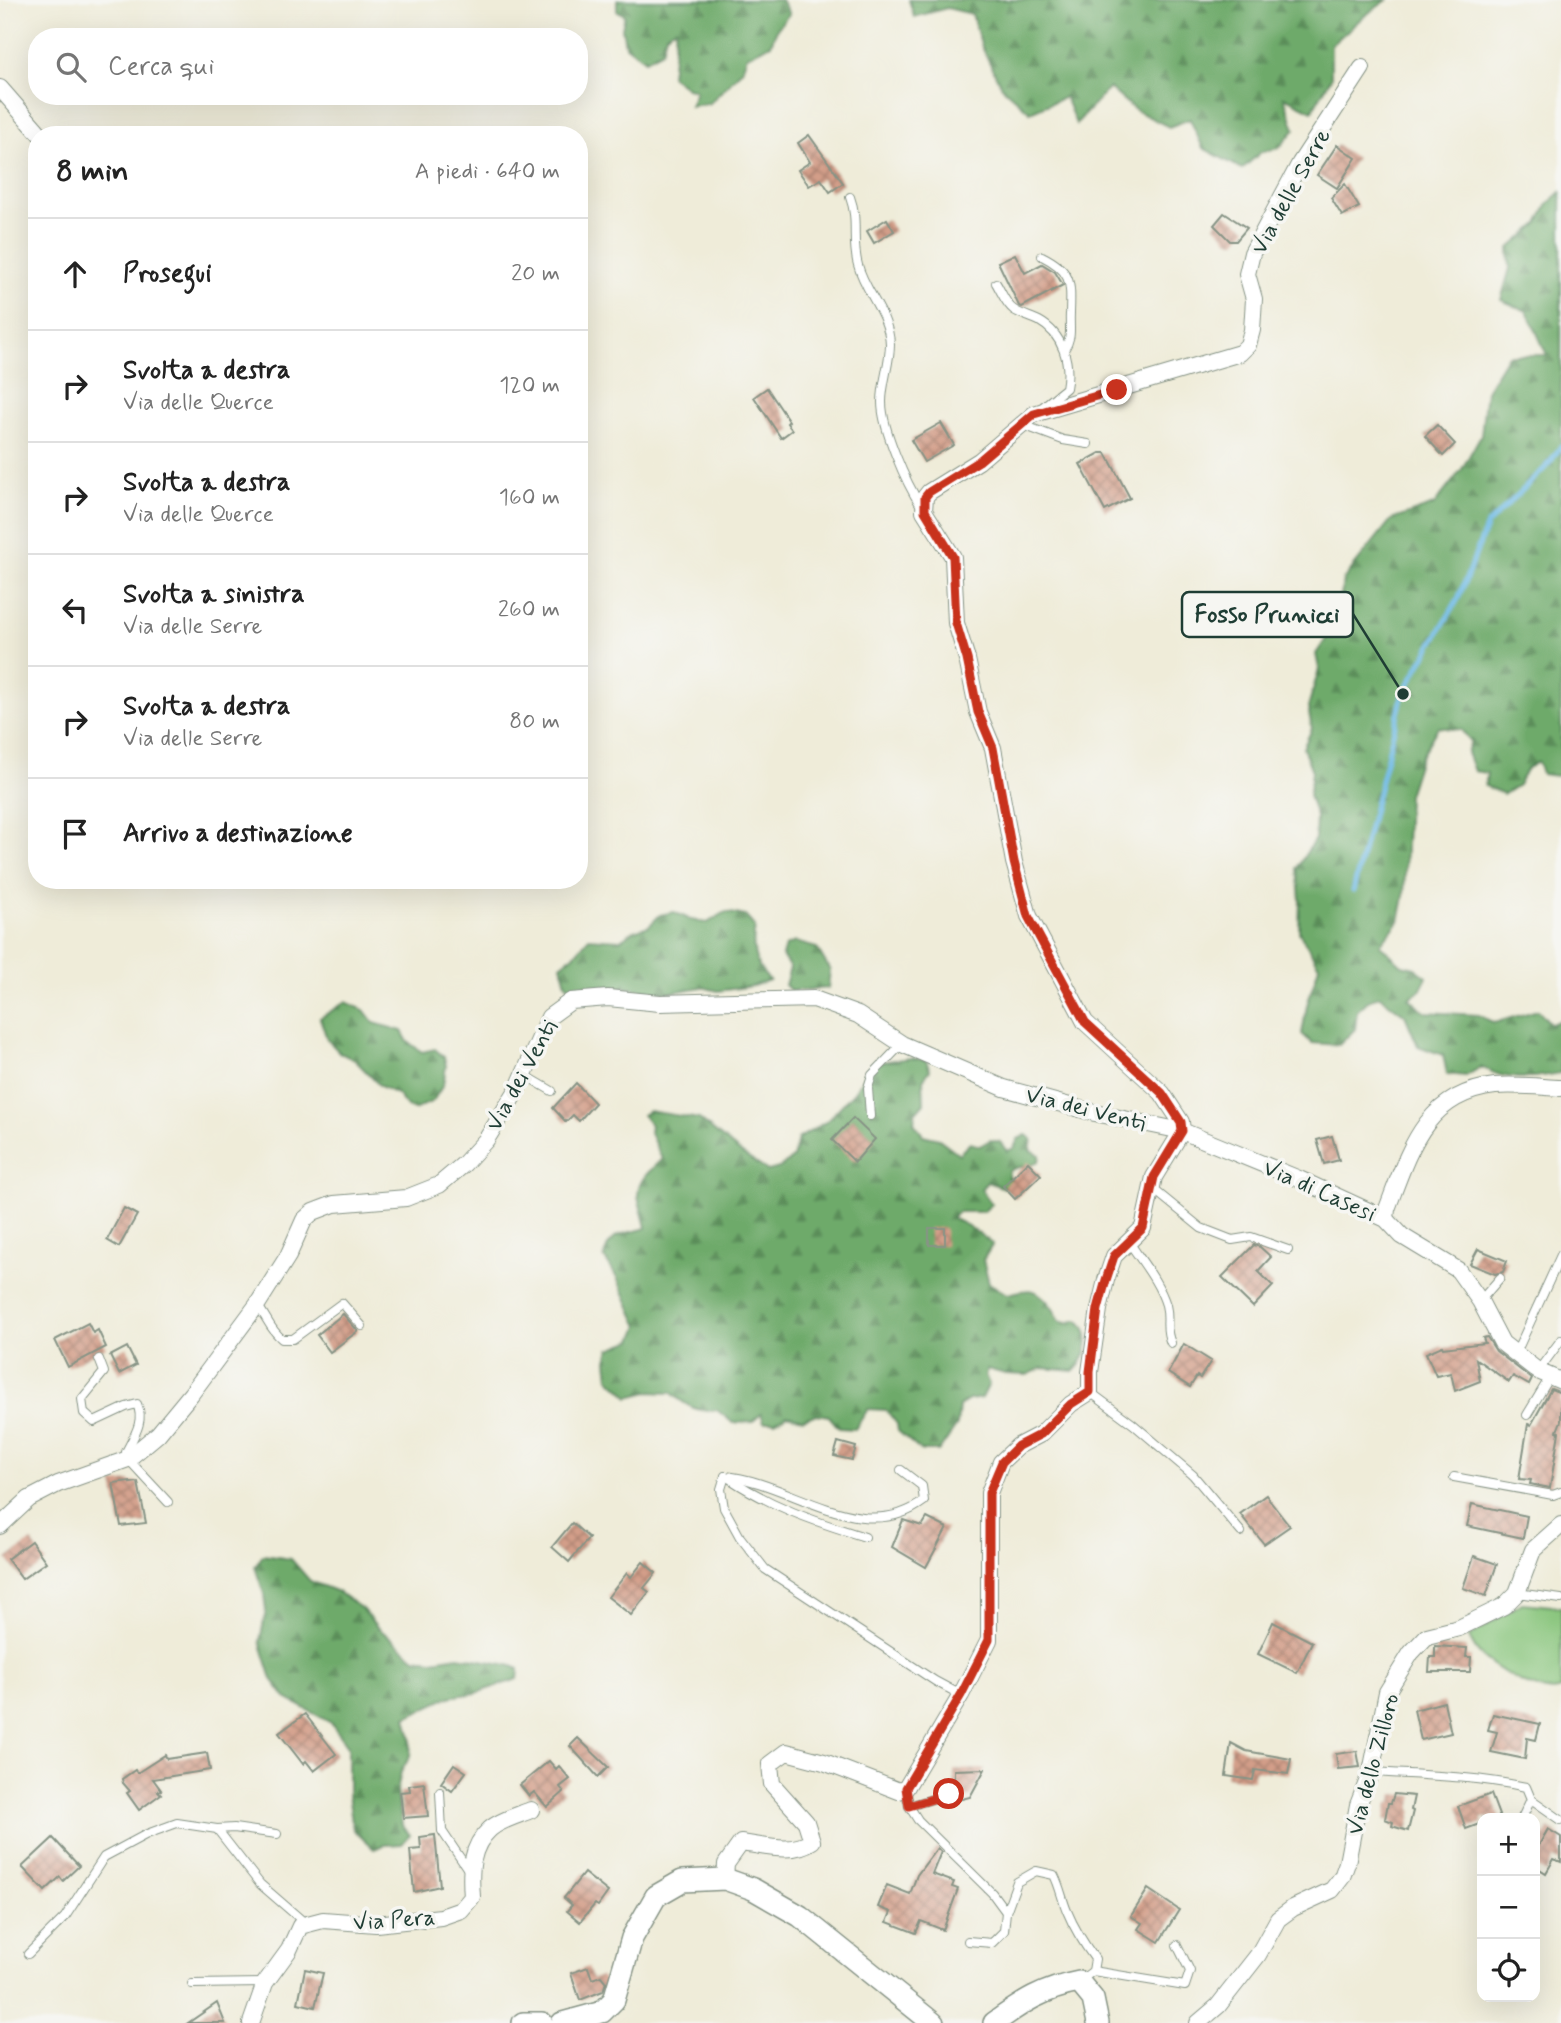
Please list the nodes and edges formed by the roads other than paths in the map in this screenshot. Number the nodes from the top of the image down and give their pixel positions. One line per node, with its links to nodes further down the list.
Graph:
1 (1362, 68): 8 (street, Via delle Serre)
2 (0, 88): 3 (street)
3 (33, 126)
4 (850, 197): 10 (lane)
5 (1042, 256): 7 (lane)
6 (996, 283): 7 (lane)
7 (1064, 350): 8 (lane)
8 (1029, 419): 9 (lane); 10 (street, Via delle Serre)
9 (1088, 444)
10 (925, 511): 16 (street)
11 (902, 1044): 12 (street, Via dei Venti); 15 (lane); 16 (street, Via dei Venti)
12 (523, 1074): 14 (lane); 24 (street, Via dei Venti)
13 (1561, 1088): 18 (street)
14 (552, 1091)
15 (870, 1116)
16 (1182, 1131): 17 (street); 18 (street, Via di Casesi)
17 (1151, 1188): 19 (street); 20 (lane)
18 (1385, 1219): 23 (street, Via di Casesi)
19 (1129, 1242): 27 (lane); 31 (street)
20 (1288, 1250)
21 (1561, 1255): 28 (lane)
22 (1500, 1278): 23 (lane)
23 (1480, 1301): 28 (street, Via di Casesi)
24 (257, 1305): 25 (lane); 33 (street, Via dei Venti)
25 (362, 1326)
26 (1561, 1340): 30 (lane)
27 (1171, 1343)
28 (1516, 1353): 30 (street, Via di Casesi)
29 (99, 1359): 33 (lane)
30 (1550, 1376): 32 (lane)
31 (1090, 1392): 41 (lane); 45 (street)
32 (1527, 1415)
33 (128, 1459): 38 (lane); 40 (street, Via dei Venti)
34 (901, 1470): 35 (lane)
35 (725, 1476): 42 (lane); 45 (lane)
36 (1454, 1477): 37 (lane)
37 (1561, 1492)
38 (168, 1502)
39 (1561, 1525): 43 (street)
40 (0, 1527)
41 (1241, 1532)
42 (864, 1537)
43 (1517, 1593): 44 (lane); 46 (street, Via dello Zilloro)
44 (1561, 1599)
45 (961, 1695): 47 (street)
46 (1371, 1772): 50 (lane); 74 (street, Via dello Zilloro)
47 (906, 1788): 51 (lane); 58 (street)
48 (440, 1792): 57 (lane)
49 (949, 1794): 51 (lane)
50 (1531, 1799): 53 (lane); 54 (lane)
51 (909, 1806): 59 (lane)
52 (531, 1810): 57 (street, Via Pera)
53 (1524, 1813)
54 (1561, 1820)
55 (217, 1829): 56 (lane); 60 (lane); 63 (lane)
56 (277, 1834)
57 (470, 1873): 60 (street, Via Pera)
58 (725, 1879): 70 (street); 71 (street)
59 (1006, 1912): 61 (lane); 64 (lane)
60 (306, 1924): 65 (street)
61 (968, 1941)
62 (1177, 1945): 64 (lane)
63 (28, 1954)
64 (1086, 1977): 72 (street); 73 (street)
65 (265, 1983): 66 (lane); 67 (street)
66 (192, 1984)
67 (251, 2023)
68 (523, 2023): 69 (street)
69 (542, 2023)
70 (562, 2023)
71 (933, 2023)
72 (994, 2023)
73 (1098, 2023)
74 (1198, 2023)

